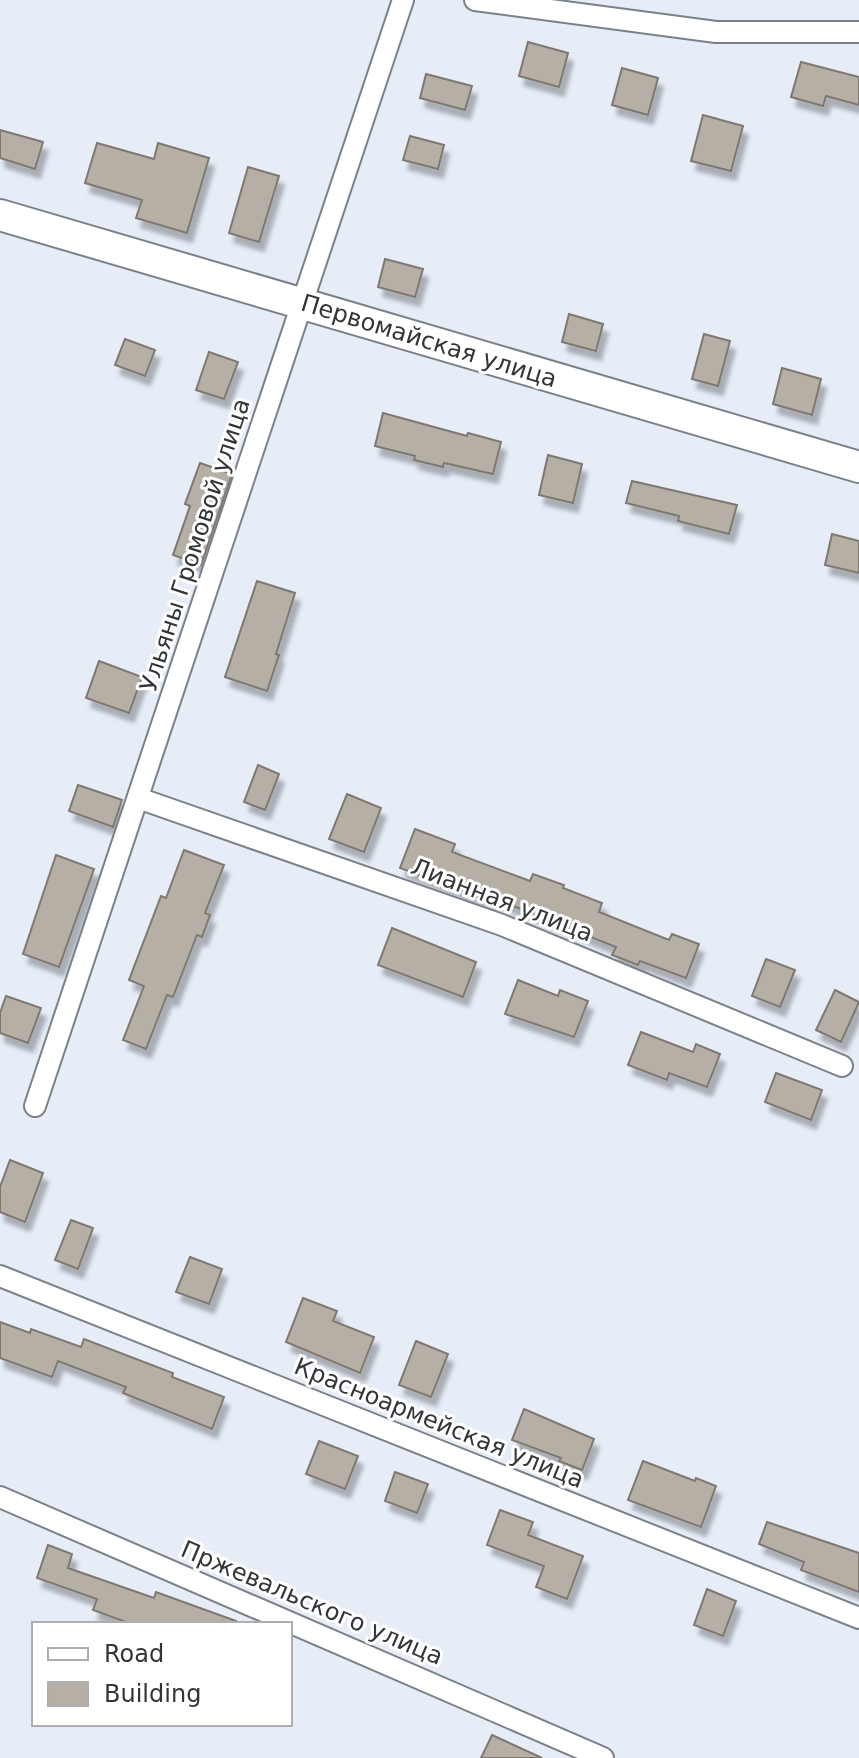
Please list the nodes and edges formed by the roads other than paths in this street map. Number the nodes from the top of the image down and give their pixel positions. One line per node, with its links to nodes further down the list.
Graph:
1 (403, 0): 5 (street, Ульяны Громовой улица)
2 (475, 0): 3 (street)
3 (859, 32)
4 (0, 215): 5 (street, Первомайская улица)
5 (302, 303): 6 (street, Первомайская улица); 7 (street, Ульяны Громовой улица)
6 (859, 467)
7 (138, 798): 8 (street, Лианная улица); 9 (street, Ульяны Громовой улица)
8 (842, 1066)
9 (35, 1106)
10 (0, 1276): 12 (street, Красноармейская улица)
11 (0, 1497): 13 (street, Пржевальского улица)
12 (859, 1618)
13 (289, 1622)
14 (292, 1623): 15 (street, Пржевальского улица)
15 (603, 1758)

